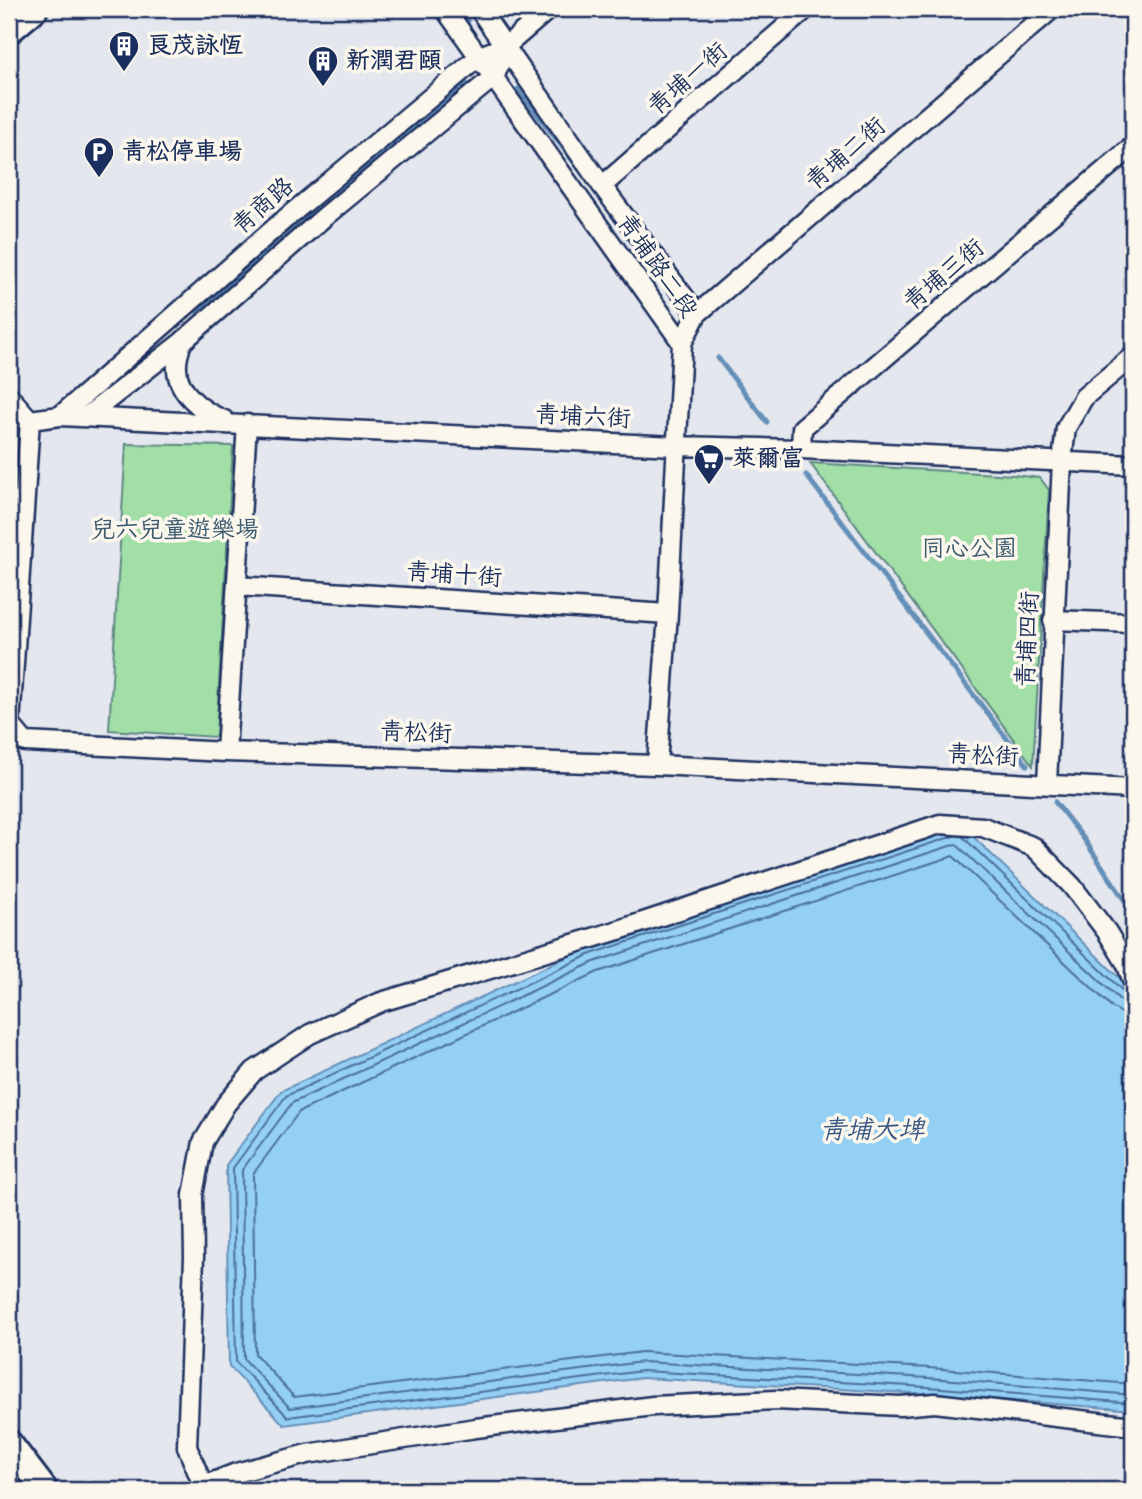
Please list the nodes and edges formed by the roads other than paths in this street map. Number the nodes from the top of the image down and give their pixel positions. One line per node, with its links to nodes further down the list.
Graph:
1 (35, 9): 7 (main road)
2 (445, 9): 9 (street, 青埔路二段)
3 (479, 9): 8 (street, 青埔路二段)
4 (549, 9): 8 (street, 青商路)
5 (806, 9): 12 (street, 青埔一街)
6 (1052, 9): 13 (street, 青埔二街)
7 (9, 31)
8 (506, 46): 9 (street, 青商路); 10 (street, 青商路); 12 (street, 青埔路二段)
9 (480, 56): 10 (street, 青埔路二段); 18 (street, 青商路)
10 (495, 76): 14 (street, 青商路); 15 (street, 青埔路二段)
11 (1133, 146): 23 (street, 青埔三街)
12 (602, 186): 13 (street, 青埔路二段)
13 (697, 314): 15 (street, 青埔二街)
14 (182, 342): 19 (street, 青商路); 21 (street)
15 (682, 343): 22 (street, 青埔路二段)
16 (1133, 356): 24 (street, 青埔四街)
17 (9, 396): 20 (street)
18 (60, 416): 19 (street, 青埔六街); 20 (street, 青埔六街)
19 (86, 417): 21 (street, 青埔六街)
20 (30, 420): 26 (street, 青松街)
21 (240, 424): 22 (street, 青埔六街); 27 (street)
22 (675, 446): 23 (street, 青埔六街); 28 (street, 青埔路二段)
23 (801, 449): 24 (street, 青埔六街)
24 (1062, 461): 25 (street, 青埔六街); 29 (street, 青埔四街)
25 (1133, 465)
26 (16, 496): 31 (street, 青松街)
27 (237, 586): 28 (street, 青埔十街); 31 (street)
28 (668, 614): 32 (street, 青埔路二段)
29 (1054, 620): 30 (street); 33 (street, 青埔四街)
30 (1133, 623)
31 (226, 752): 32 (street, 青松街)
32 (657, 765): 33 (street, 青松街)
33 (1047, 784): 34 (street, 青松街)
34 (1133, 789)
35 (1133, 982): 38 (street)
36 (1133, 1426): 38 (street)
37 (9, 1443): 39 (main road)
38 (204, 1488)
39 (45, 1490)

